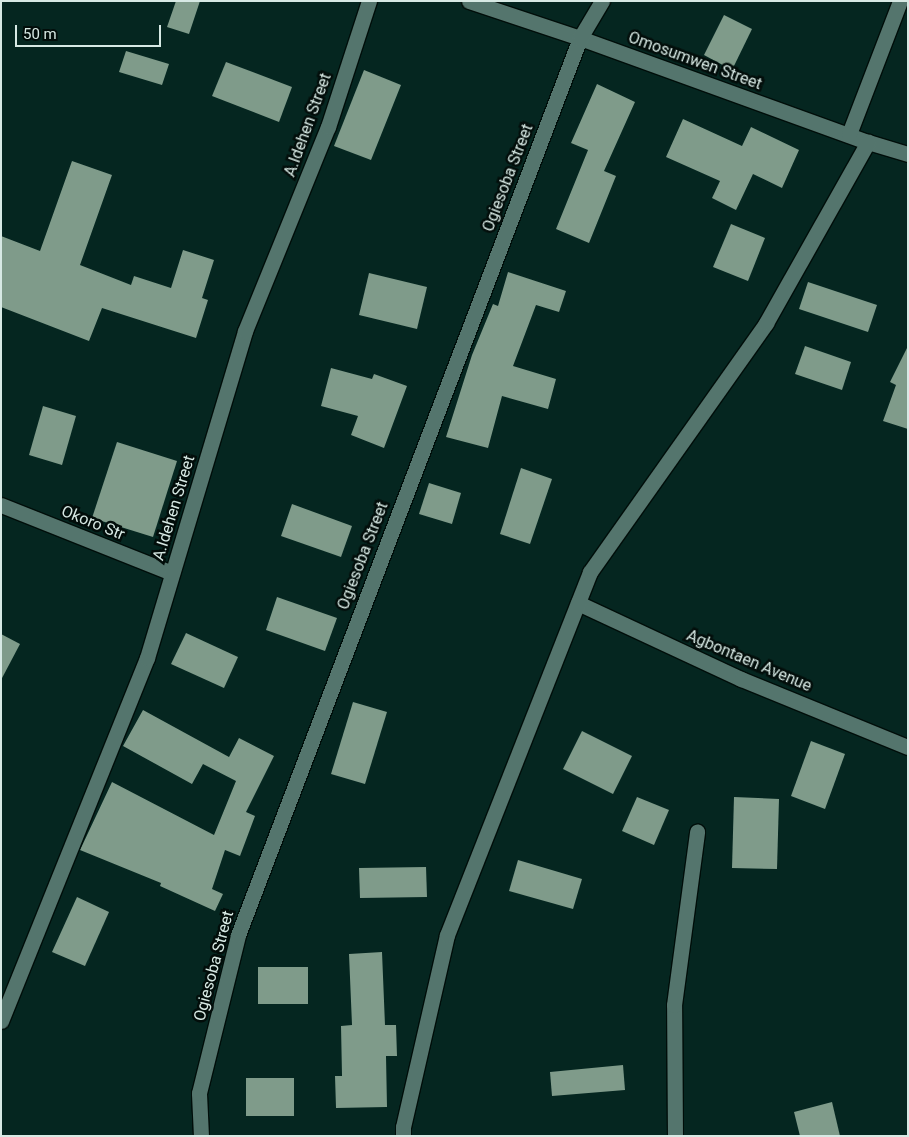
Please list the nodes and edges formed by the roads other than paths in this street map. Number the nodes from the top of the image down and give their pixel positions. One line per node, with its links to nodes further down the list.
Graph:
1 (369, 1): 10 (street, A.Idehen Street)
2 (469, 1): 5 (street, Omosumwen Street)
3 (602, 1): 5 (street, Ogiesoba Street)
4 (900, 1): 6 (street)
5 (580, 38): 6 (street, Omosumwen Street); 15 (street, Ogiesoba Street)
6 (849, 134): 7 (street, Omosumwen Street)
7 (868, 142): 8 (street, Omosumwen Street); 11 (street)
8 (908, 154)
9 (1, 505): 10 (street, Okoro Str)
10 (172, 573): 14 (street, A.Idehen Street)
11 (578, 603): 12 (street, Agbontaen Avenue); 16 (street)
12 (908, 746)
13 (697, 832): 17 (street)
14 (1, 1021)
15 (201, 1136)
16 (403, 1136)
17 (675, 1136)

